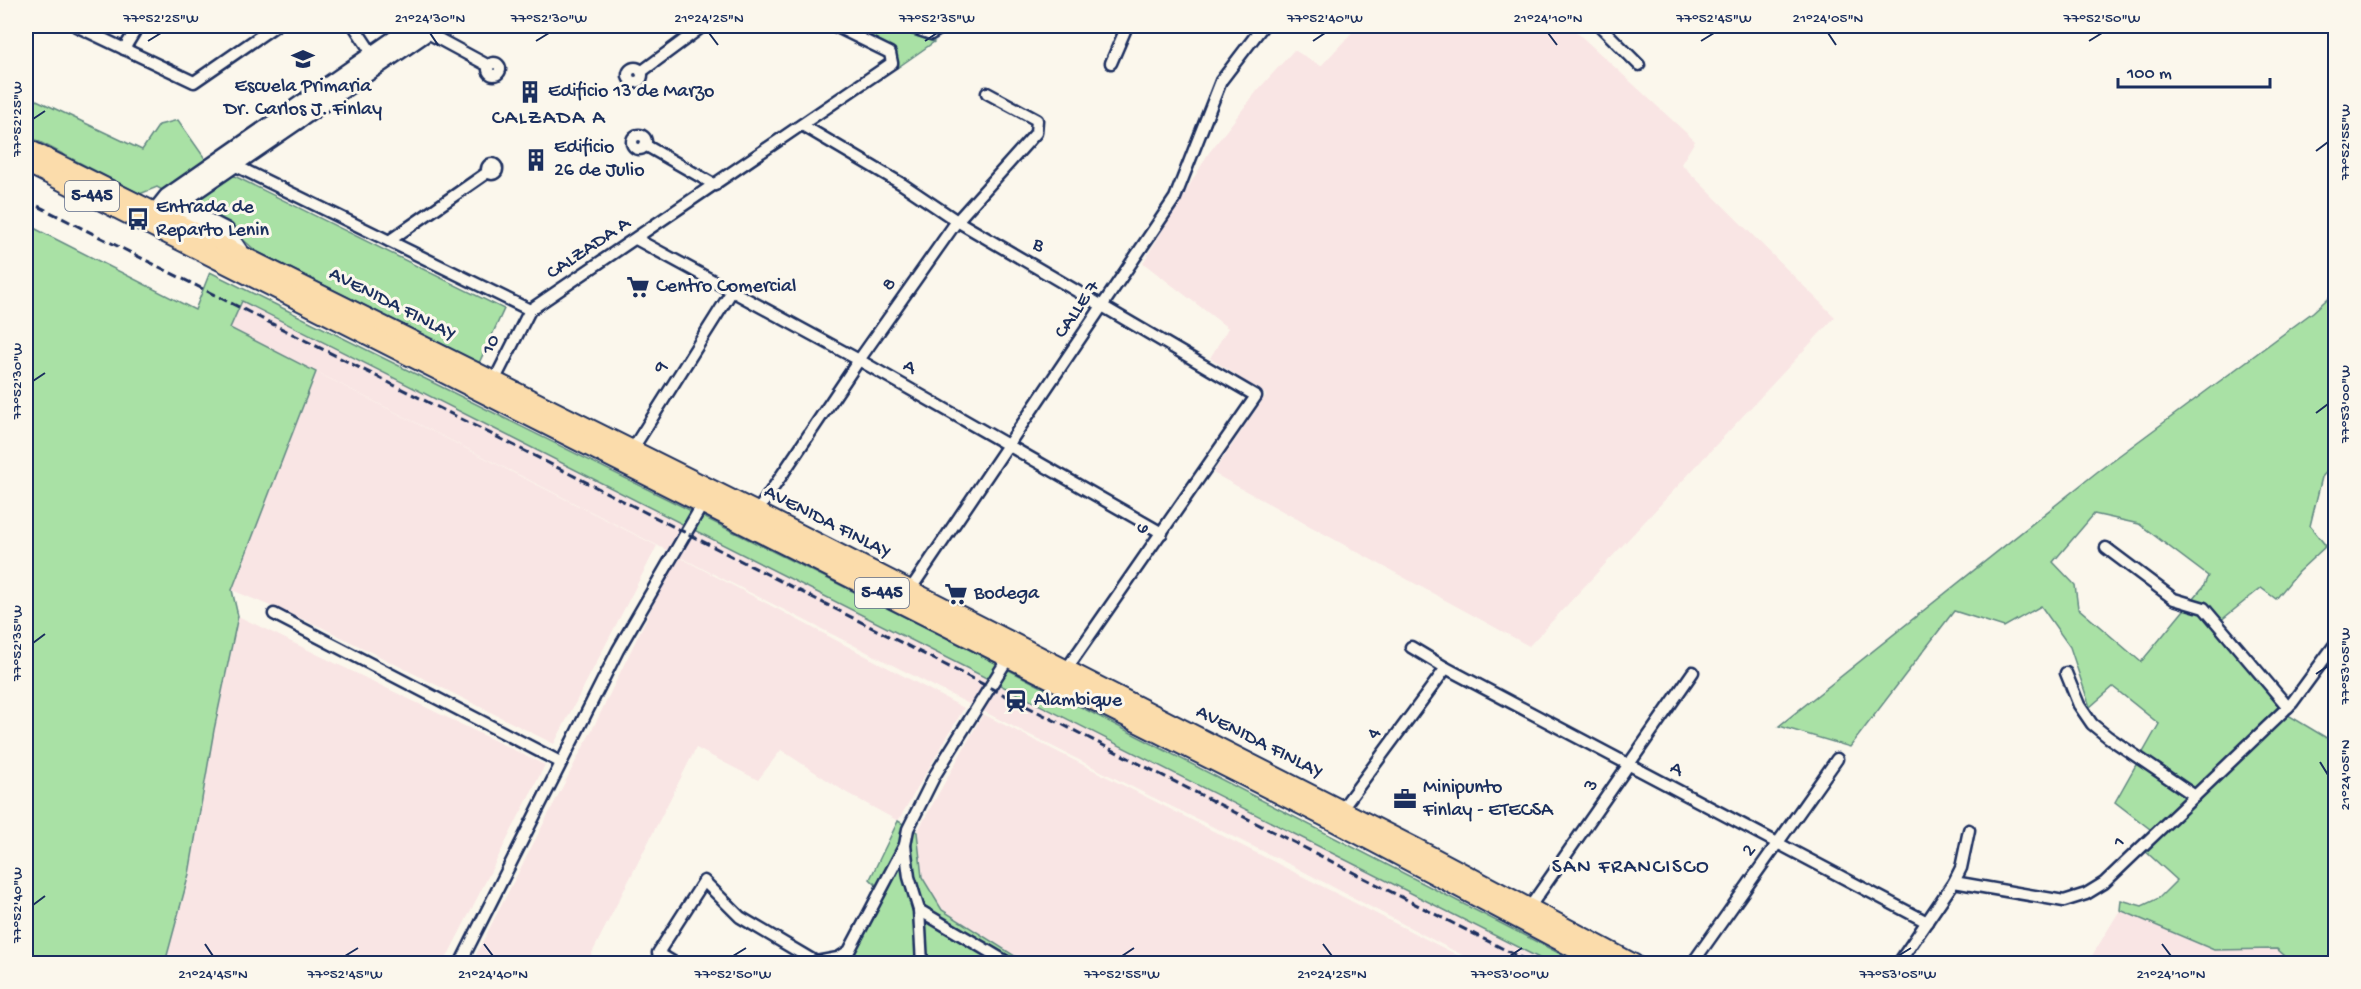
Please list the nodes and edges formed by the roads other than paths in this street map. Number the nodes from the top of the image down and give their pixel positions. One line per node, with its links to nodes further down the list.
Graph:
1 (76, 26): 13 (street)
2 (138, 26): 13 (street)
3 (275, 26): 13 (street)
4 (354, 26): 14 (street)
5 (704, 26): 18 (street)
6 (835, 26): 20 (street, CALZADA A)
7 (907, 26): 8 (street)
8 (944, 26)
9 (1127, 26): 15 (street)
10 (1263, 26): 32 (street, CALLE 7)
11 (1600, 26): 16 (street)
12 (425, 28): 14 (street); 17 (street)
13 (124, 48)
14 (376, 59): 23 (street)
15 (1111, 63)
16 (1639, 65)
17 (489, 66)
18 (641, 72)
19 (987, 93): 28 (street, 8)
20 (802, 125): 26 (street, CALZADA A); 28 (street, B)
21 (645, 145): 26 (street)
22 (26, 148): 27 (highway, AVENIDA FINLAY / 5-445)
23 (228, 162): 27 (street); 30 (street)
24 (26, 163): 27 (highway, AVENIDA FINLAY / 5-445)
25 (488, 172): 30 (street)
26 (715, 185): 29 (street, CALZADA A)
27 (165, 213): 35 (highway, AVENIDA FINLAY / 5-445); 35 (highway, AVENIDA FINLAY / 5-445)
28 (957, 220): 32 (street, B); 34 (street, 8)
29 (636, 239): 31 (street, A); 33 (street, CALZADA A)
30 (388, 241): 33 (street)
31 (732, 291): 34 (street, A); 38 (street, 9)
32 (1103, 305): 36 (street, B); 37 (street, CALLE 7)
33 (530, 310): 35 (street, 10)
34 (859, 360): 37 (street, A); 40 (street, 8)
35 (491, 388): 38 (highway, AVENIDA FINLAY / 5-445)
36 (1256, 396): 41 (street, 6)
37 (1008, 446): 41 (street, A); 43 (street, CALLE 7)
38 (627, 458): 39 (highway, AVENIDA FINLAY / 5-445)
39 (707, 497): 40 (highway, AVENIDA FINLAY / 5-445); 54 (street)
40 (752, 519): 43 (highway, AVENIDA FINLAY / 5-445)
41 (1162, 534): 51 (street, 6)
42 (2106, 548): 52 (street)
43 (906, 597): 47 (highway, AVENIDA FINLAY / 5-445)
44 (273, 614): 54 (street)
45 (2336, 643): 52 (street, 1)
46 (1411, 647): 48 (street, A)
47 (1013, 651): 51 (highway, AVENIDA FINLAY / 5-445); 60 (street)
48 (1446, 668): 55 (street, A); 57 (street, 4)
49 (1693, 672): 55 (street, 3)
50 (2066, 673): 56 (street)
51 (1062, 676): 57 (highway, AVENIDA FINLAY / 5-445)
52 (2288, 707): 56 (street, 1)
53 (1837, 759): 59 (street, 2)
54 (560, 762): 65 (street)
55 (1629, 766): 59 (street, A); 63 (street, 3)
56 (2195, 796): 61 (street, 1)
57 (1338, 815): 63 (highway, AVENIDA FINLAY / 5-445)
58 (1969, 830): 61 (street)
59 (1777, 843): 64 (street, A); 72 (street, 2)
60 (905, 845): 62 (street); 67 (street)
61 (1954, 882): 64 (street)
62 (919, 910): 68 (street); 69 (street)
63 (1524, 914): 70 (highway, AVENIDA FINLAY / 5-445); 71 (highway, AVENIDA FINLAY / 5-445)
64 (1927, 922): 73 (street)
65 (460, 963)
66 (676, 963): 67 (street)
67 (816, 963)
68 (921, 963)
69 (1010, 963)
70 (1604, 963)
71 (1634, 963)
72 (1692, 963)
73 (1898, 963)

